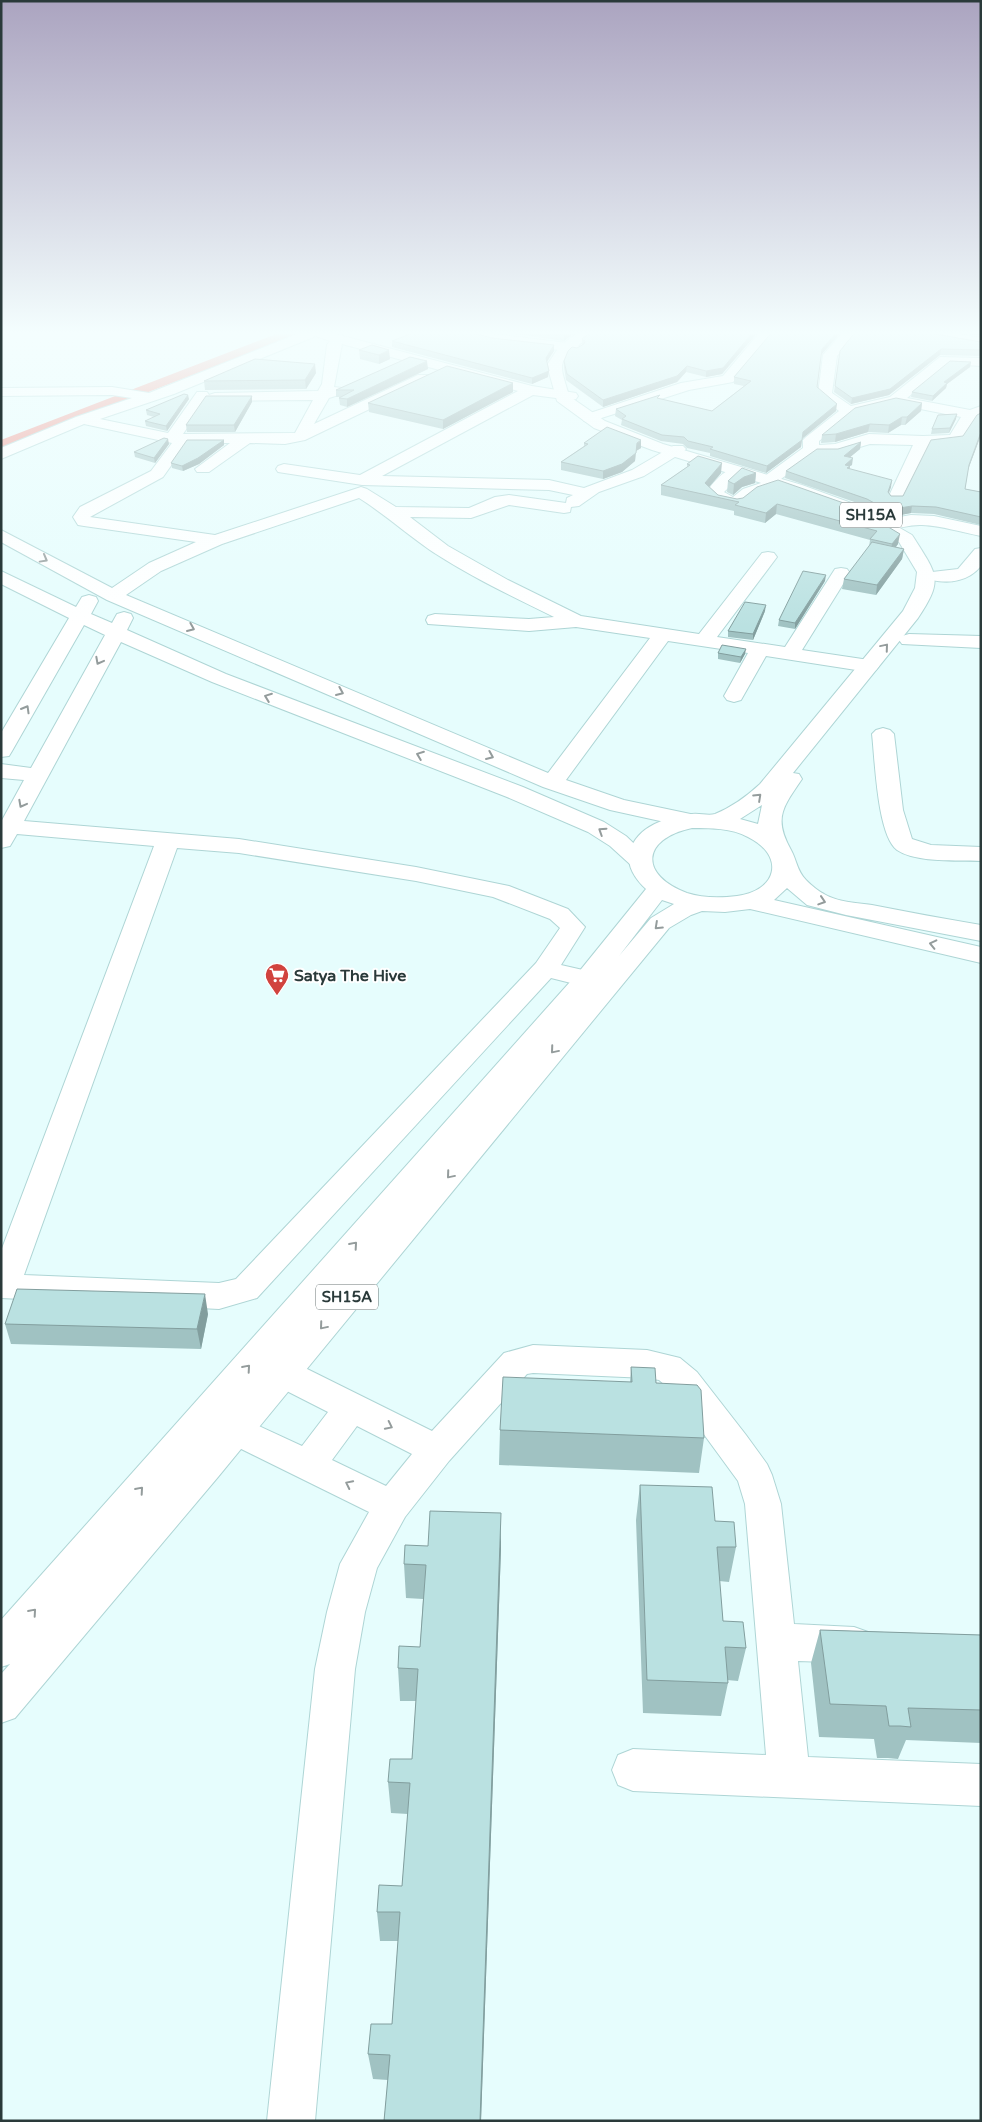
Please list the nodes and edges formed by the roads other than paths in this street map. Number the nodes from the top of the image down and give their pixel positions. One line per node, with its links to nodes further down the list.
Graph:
1 (57, 430): 17 (street)
2 (132, 430): 12 (street)
3 (182, 430): 12 (street)
4 (244, 430): 13 (street)
5 (304, 430): 11 (street)
6 (314, 430): 11 (street)
7 (460, 430): 22 (street)
8 (625, 430): 16 (street, SH15A)
9 (823, 430): 15 (street)
10 (960, 430): 14 (street)
11 (300, 437): 13 (street)
12 (177, 439): 13 (street); 31 (street)
13 (242, 439): 18 (street)
14 (923, 440): 15 (street); 24 (street)
15 (811, 450): 21 (street)
16 (676, 451): 20 (street, SH15A); 21 (street, SH15A); 23 (street)
17 (1, 454)
18 (203, 469)
19 (284, 469): 22 (street)
20 (731, 476): 21 (street, SH15A); 21 (street)
21 (769, 482): 28 (street, SH15A)
22 (361, 486): 23 (street); 26 (street); 31 (street)
23 (587, 493): 25 (street)
24 (896, 498)
25 (564, 508): 26 (street); 27 (street)
26 (392, 512): 41 (street)
27 (548, 521)
28 (893, 522): 29 (street); 36 (street, SH15A); 49 (street, SH15A, one-way to 28)
29 (981, 531)
30 (1, 535): 37 (street, one-way to 37)
31 (216, 540): 37 (street)
32 (981, 552): 36 (street)
33 (768, 557): 45 (street)
34 (841, 573): 48 (street)
35 (1, 576): 39 (street)
36 (938, 576): 44 (street, SH15A)
37 (106, 592): 38 (street); 39 (street)
38 (133, 604): 42 (street); 56 (street, one-way to 56)
39 (79, 616): 42 (street); 53 (street, one-way to 39)
40 (435, 620): 41 (street)
41 (576, 620): 43 (street)
42 (115, 632): 55 (street, one-way to 55); 63 (street, one-way to 42)
43 (663, 634): 45 (street); 56 (street)
44 (909, 640): 46 (street); 51 (street, SH15A)
45 (704, 641): 47 (street)
46 (981, 642)
47 (760, 649): 48 (street); 50 (street)
48 (790, 654): 49 (street)
49 (869, 666): 51 (street, SH15A)
50 (734, 696)
51 (844, 707): 58 (street, SH15A, one-way to 51); 61 (street, SH15A)
52 (884, 734): 62 (street)
53 (1, 751)
54 (1, 771): 55 (street)
55 (38, 775): 59 (street, one-way to 59)
56 (551, 782): 57 (street)
57 (692, 821): 58 (street); 63 (street)
58 (716, 821): 61 (street)
59 (5, 835): 60 (street)
60 (168, 840): 70 (street); 72 (street)
61 (775, 844): 64 (street)
62 (981, 854)
63 (640, 861): 65 (street)
64 (786, 870): 66 (street); 68 (street, one-way to 68)
65 (659, 888): 67 (street); 71 (street, SH15A)
66 (749, 902): 67 (street); 69 (street, one-way to 66)
67 (701, 904): 73 (street, SH15A, one-way to 73)
68 (981, 933)
69 (981, 955)
70 (545, 969): 71 (street); 72 (street)
71 (587, 979): 81 (street, SH15A, one-way to 71)
72 (3, 1286)
73 (283, 1373): 74 (street); 75 (street, SH15A)
74 (352, 1408): 76 (street, one-way to 76); 77 (street)
75 (235, 1430): 77 (street); 82 (street, SH15A)
76 (438, 1450): 78 (street); 79 (street)
77 (308, 1465): 78 (street, one-way to 77)
78 (392, 1506): 86 (street)
79 (776, 1642): 80 (street); 84 (street)
80 (883, 1646)
81 (1, 1649)
82 (1, 1704)
83 (633, 1770): 84 (street)
84 (789, 1776): 85 (street)
85 (981, 1785)
86 (290, 2121)

